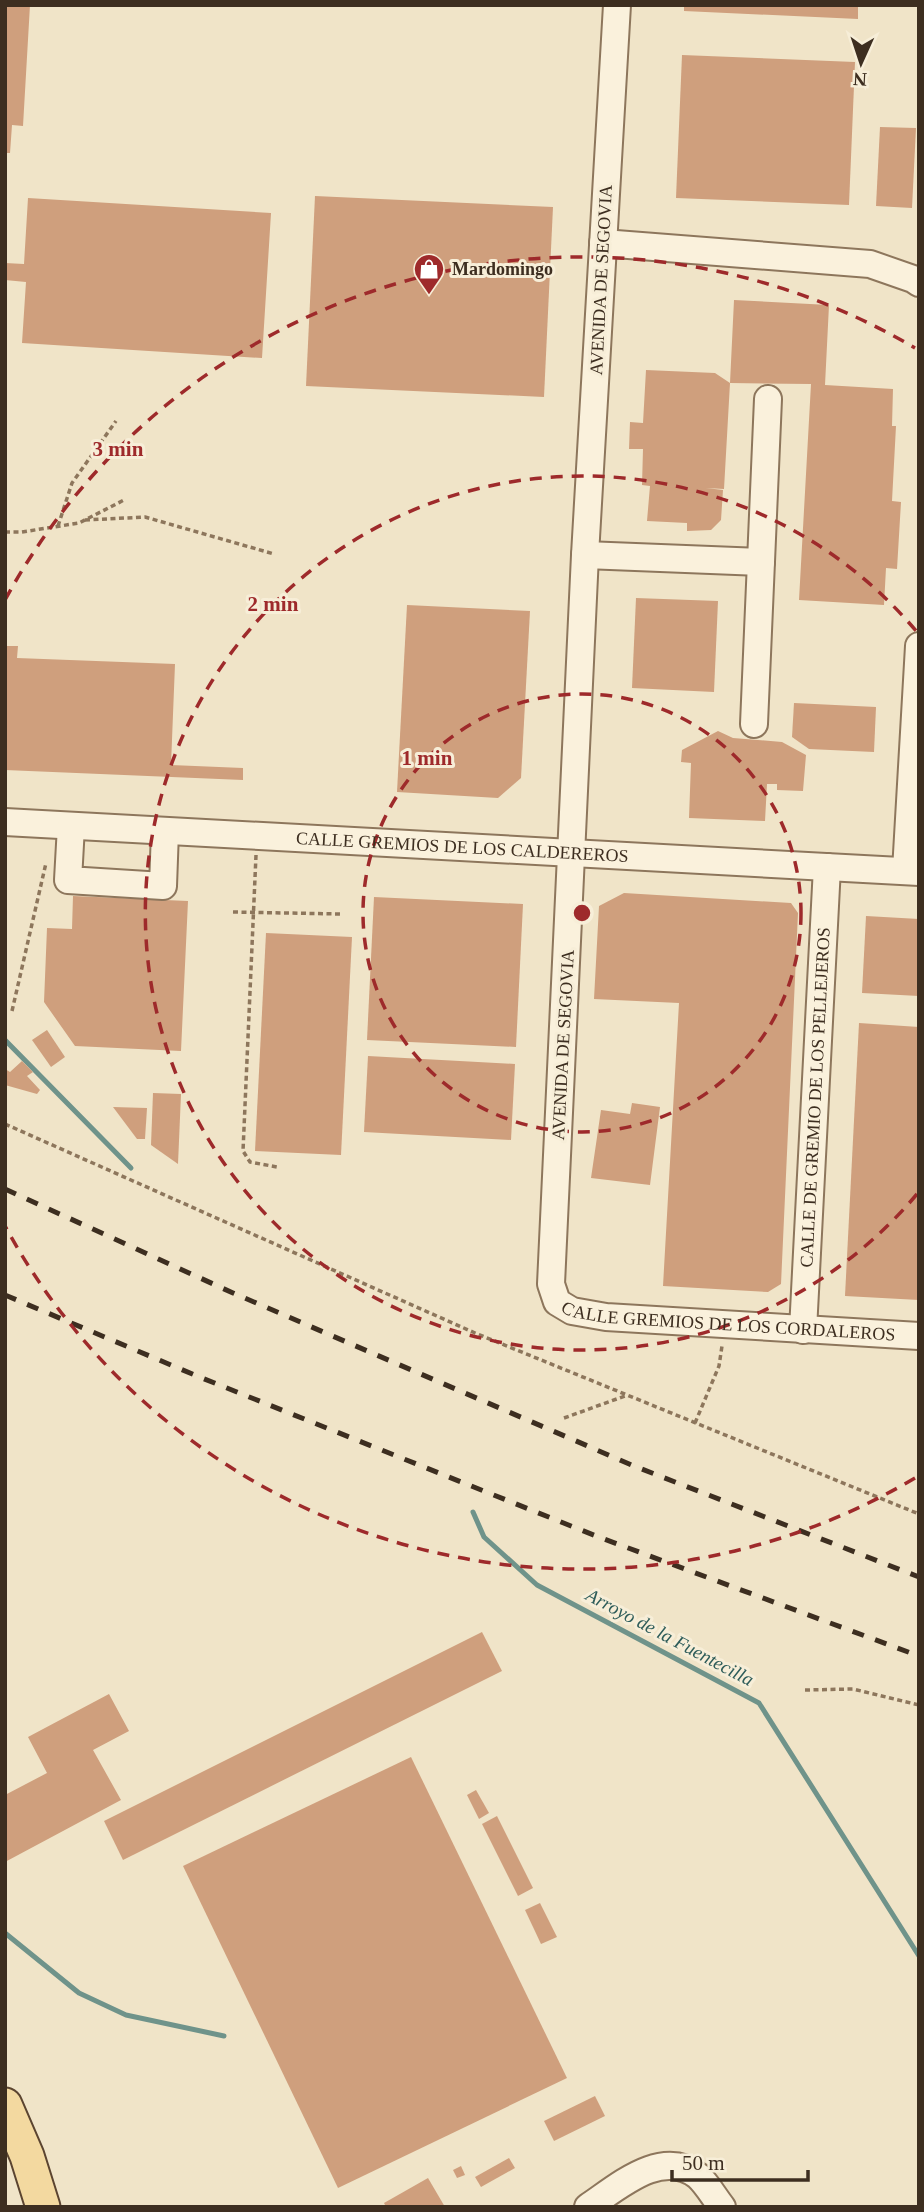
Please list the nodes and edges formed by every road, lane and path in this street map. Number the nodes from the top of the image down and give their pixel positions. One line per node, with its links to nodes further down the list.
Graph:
1 (617, 5): 2 (street, AVENIDA DE SEGOVIA)
2 (603, 243): 3 (street); 11 (street, AVENIDA DE SEGOVIA)
3 (919, 283)
4 (768, 398): 12 (street)
5 (116, 421): 8 (path)
6 (124, 500): 7 (path)
7 (85, 520): 8 (path); 10 (path)
8 (58, 526): 9 (path)
9 (5, 532)
10 (274, 554)
11 (585, 555): 12 (street); 19 (street, AVENIDA DE SEGOVIA)
12 (761, 562): 14 (street)
13 (919, 646): 21 (street)
14 (754, 724)
15 (5, 822): 16 (street, CALLE GREMIOS DE LOS CALDEREROS)
16 (62, 825): 17 (street, CALLE GREMIOS DE LOS CALDEREROS); 17 (street); 25 (path)
17 (165, 831): 18 (street, CALLE GREMIOS DE LOS CALDEREROS)
18 (257, 836): 19 (street, CALLE GREMIOS DE LOS CALDEREROS); 23 (path)
19 (572, 853): 20 (street, CALLE GREMIOS DE LOS CALDEREROS); 28 (street, AVENIDA DE SEGOVIA)
20 (827, 867): 21 (street, CALLE GREMIOS DE LOS CALDEREROS); 30 (street, CALLE DE GREMIO DE LOS PELLEJEROS)
21 (913, 872)
22 (233, 912): 23 (path)
23 (254, 912): 24 (path); 27 (path)
24 (341, 914)
25 (12, 1011)
26 (5, 1124): 32 (path)
27 (277, 1167)
28 (551, 1284): 29 (street, CALLE GREMIOS DE LOS CORDALEROS)
29 (724, 1325): 30 (street, CALLE GREMIOS DE LOS CORDALEROS); 34 (path)
30 (803, 1330): 31 (street, CALLE GREMIOS DE LOS CORDALEROS)
31 (919, 1336)
32 (627, 1395): 33 (path); 34 (path)
33 (564, 1418)
34 (695, 1423): 35 (path)
35 (919, 1514)
36 (806, 1690): 37 (path)
37 (919, 1705)
38 (5, 2105): 39 (main road)
39 (43, 2207)
40 (588, 2207): 41 (street)
41 (722, 2207)

